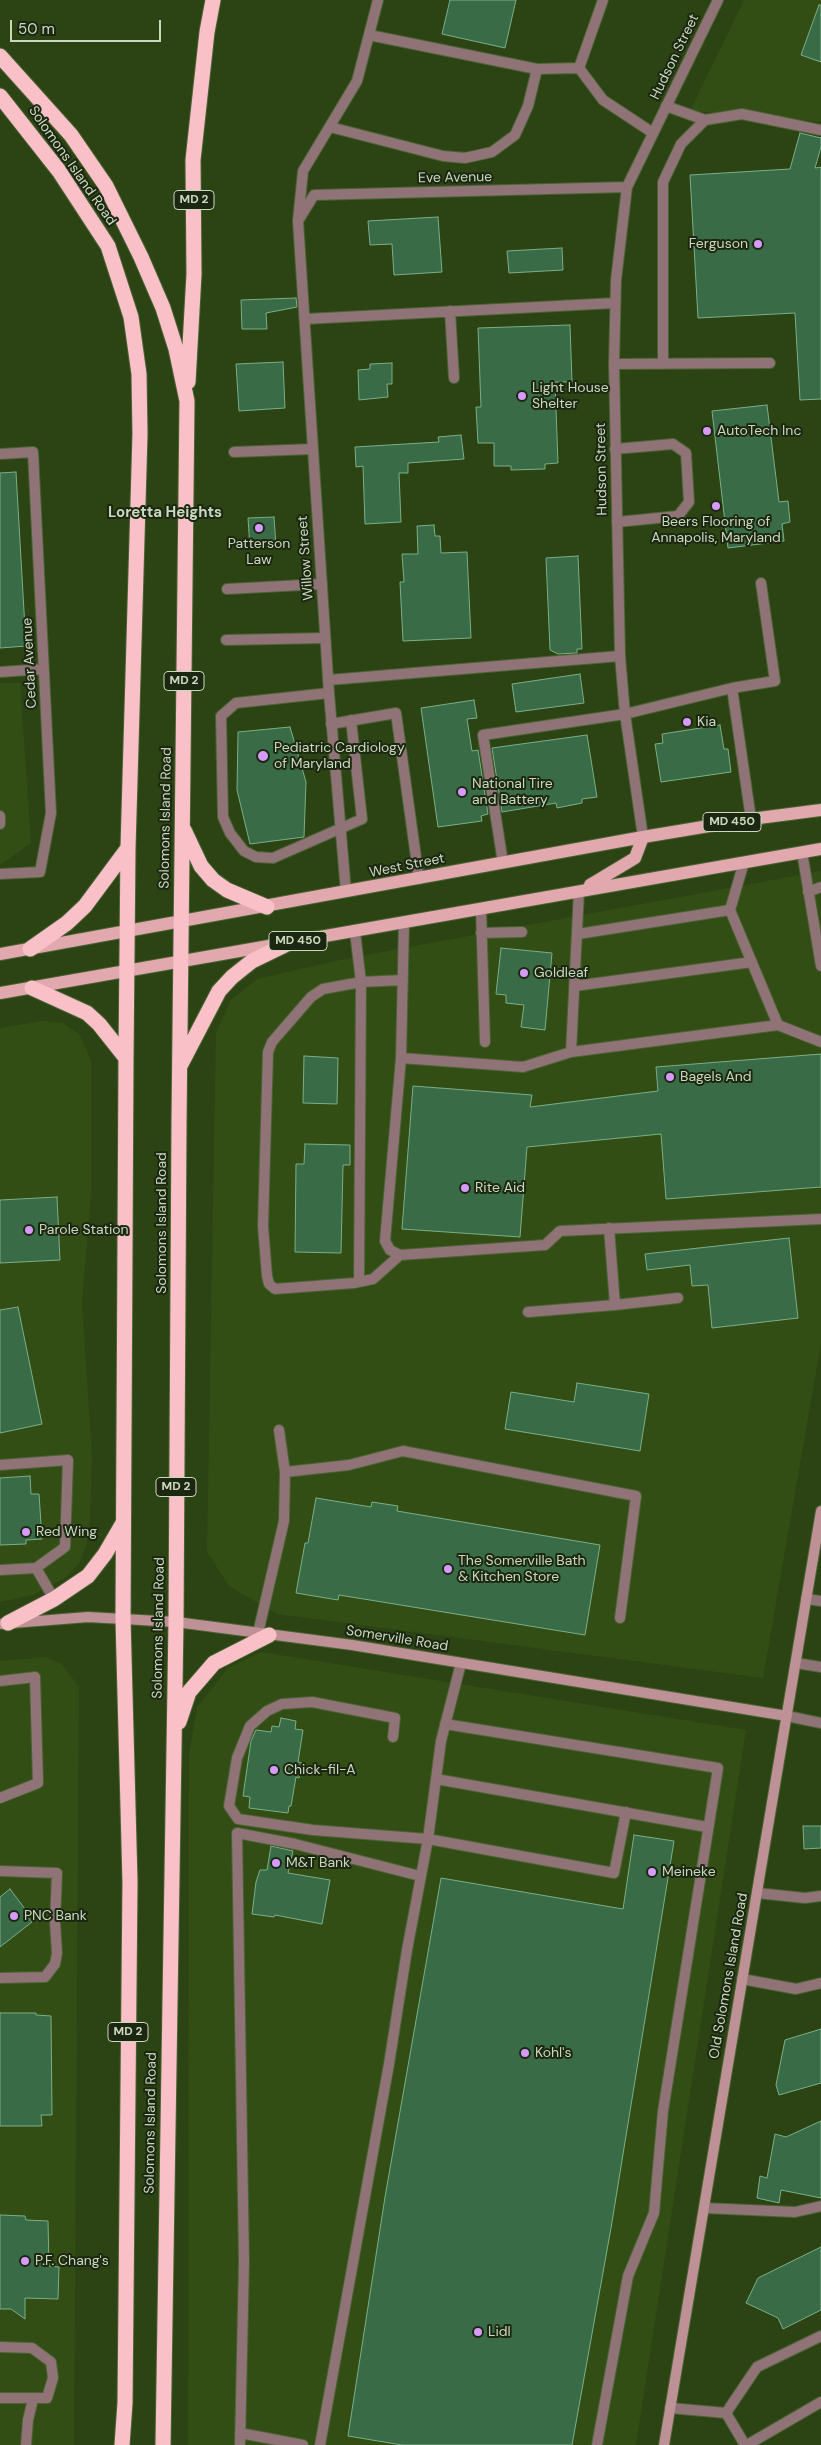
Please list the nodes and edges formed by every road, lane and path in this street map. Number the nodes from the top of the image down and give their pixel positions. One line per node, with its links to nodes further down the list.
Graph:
1 (213, 0): 24 (highway, MD 2)
2 (378, 0): 5 (street, Willow Street)
3 (603, 0): 7 (street)
4 (718, 0): 10 (street, Hudson Street)
5 (369, 35): 8 (street); 12 (street, Willow Street)
6 (0, 56): 24 (highway, Solomons Island Road)
7 (579, 68): 8 (street); 14 (street)
8 (537, 69): 12 (street)
9 (0, 96): 51 (highway, Solomons Island Road / MD 2)
10 (666, 106): 11 (street); 14 (street, Hudson Street)
11 (705, 120): 13 (street); 22 (street)
12 (330, 127): 16 (street, Willow Street)
13 (821, 130)
14 (653, 133): 15 (street, Hudson Street)
15 (627, 187): 16 (street, Eve Avenue); 17 (street, Hudson Street)
16 (298, 221): 19 (street, Willow Street)
17 (615, 303): 18 (street); 21 (street, Hudson Street)
18 (450, 311): 19 (street); 23 (street)
19 (305, 319): 25 (street, Willow Street)
20 (770, 363): 22 (street)
21 (614, 364): 22 (street); 26 (street, Hudson Street)
22 (663, 364)
23 (454, 378)
24 (187, 400): 48 (highway, Solomons Island Road / MD 2)
25 (313, 449): 27 (street); 31 (street, Willow Street)
26 (616, 449): 29 (street, Hudson Street); 29 (street)
27 (234, 452)
28 (0, 454): 36 (street, Cedar Avenue)
29 (617, 522): 35 (street, Hudson Street)
30 (761, 583): 39 (street)
31 (322, 584): 32 (street); 33 (street, Willow Street)
32 (227, 590)
33 (325, 638): 34 (street); 38 (street, Willow Street)
34 (226, 640)
35 (620, 656): 38 (street); 41 (street, Hudson Street)
36 (44, 669): 37 (street); 56 (street, Cedar Avenue)
37 (0, 672)
38 (328, 680): 40 (street, Willow Street)
39 (732, 688): 41 (street); 46 (street)
40 (328, 693): 43 (street, Willow Street); 49 (street)
41 (625, 714): 50 (street, Hudson Street); 55 (street)
42 (351, 720): 43 (street); 49 (street); 57 (street)
43 (331, 724): 49 (street, Willow Street)
44 (821, 810): 46 (main road, West Street / MD 450)
45 (0, 816): 47 (street)
46 (751, 819): 50 (main road, West Street / MD 450)
47 (0, 824)
48 (182, 826): 62 (highway); 66 (highway, Solomons Island Road / MD 2)
49 (341, 827): 60 (street, Willow Street)
50 (643, 837): 55 (main road, West Street / MD 450); 59 (main road)
51 (128, 848): 67 (highway, Solomons Island Road / MD 2); 73 (highway)
52 (821, 849): 53 (main road, MD 450)
53 (802, 852): 54 (main road, MD 450); 61 (street)
54 (744, 862): 59 (main road, MD 450); 64 (street)
55 (503, 863): 57 (main road, West Street / MD 450)
56 (0, 874)
57 (419, 879): 60 (main road, West Street / MD 450)
58 (821, 887): 61 (street)
59 (579, 891): 63 (main road, MD 450); 71 (street)
60 (346, 892): 62 (main road, West Street / MD 450)
61 (808, 892): 77 (street)
62 (267, 907): 66 (main road, West Street / MD 450)
63 (481, 908): 65 (main road, MD 450); 69 (street)
64 (730, 910): 71 (street); 76 (street)
65 (404, 922): 68 (main road, MD 450); 79 (street)
66 (181, 923): 67 (main road, West Street / MD 450); 75 (highway, Solomons Island Road / MD 2)
67 (127, 932): 73 (main road, West Street / MD 450); 78 (highway, Solomons Island Road / MD 2)
68 (355, 932): 72 (main road, MD 450); 80 (street)
69 (481, 932): 70 (street); 85 (street)
70 (522, 932)
71 (578, 934): 81 (street)
72 (290, 943): 75 (main road, MD 450); 90 (highway)
73 (30, 949): 74 (main road, West Street / MD 450)
74 (0, 954)
75 (181, 962): 78 (main road, MD 450); 90 (highway, Solomons Island Road / MD 2)
76 (752, 962): 81 (street); 84 (street)
77 (821, 966)
78 (127, 971): 82 (main road, MD 450); 88 (highway, Solomons Island Road / MD 2)
79 (402, 980): 80 (street); 89 (street)
80 (361, 982): 94 (street); 94 (street)
81 (575, 986): 87 (street)
82 (32, 988): 83 (main road, MD 450); 88 (highway)
83 (0, 994)
84 (778, 1024): 86 (street); 87 (street)
85 (485, 1042)
86 (821, 1042)
87 (571, 1052): 89 (street)
88 (126, 1058): 102 (highway, Solomons Island Road / MD 2)
89 (401, 1058): 93 (street)
90 (179, 1068): 110 (highway, Solomons Island Road / MD 2)
91 (821, 1219): 92 (street)
92 (609, 1228): 93 (street); 96 (street)
93 (400, 1255): 94 (street)
94 (359, 1282)
95 (678, 1298): 96 (street)
96 (615, 1305): 97 (street)
97 (528, 1312)
98 (279, 1430): 100 (street)
99 (0, 1465): 103 (street)
100 (285, 1472): 108 (street); 112 (street)
101 (821, 1512): 106 (main road, Old Solomons Island Road)
102 (123, 1522): 105 (highway); 109 (highway, Solomons Island Road / MD 2)
103 (36, 1568): 104 (street); 105 (street)
104 (0, 1570)
105 (54, 1599): 111 (highway)
106 (806, 1599): 107 (street); 114 (main road, Old Solomons Island Road)
107 (821, 1601)
108 (620, 1618)
109 (122, 1619): 110 (main road, Somerville Road); 111 (main road, Somerville Road); 145 (highway, Solomons Island Road / MD 2)
110 (176, 1622): 112 (main road, Somerville Road); 121 (highway, Solomons Island Road / MD 2)
111 (4, 1624)
112 (263, 1634): 113 (main road, Somerville Road); 121 (highway)
113 (461, 1662): 117 (main road, Somerville Road); 119 (street)
114 (796, 1663): 115 (street); 117 (main road, Old Solomons Island Road)
115 (821, 1667)
116 (0, 1682): 123 (street)
117 (787, 1716): 118 (street); 129 (main road, Old Solomons Island Road)
118 (821, 1723)
119 (445, 1724): 122 (street); 125 (street)
120 (393, 1737): 126 (street)
121 (174, 1741): 146 (highway, Solomons Island Road / MD 2)
122 (436, 1779): 124 (street); 126 (street)
123 (0, 1798)
124 (626, 1812): 125 (street); 126 (street)
125 (707, 1827): 150 (street)
126 (428, 1839): 128 (street)
127 (0, 1872): 131 (street)
128 (420, 1876): 143 (street); 149 (street)
129 (757, 1893): 130 (street); 132 (main road, Old Solomons Island Road)
130 (821, 1896)
131 (0, 1978)
132 (742, 1979): 133 (street); 135 (main road, Old Solomons Island Road)
133 (821, 1983)
134 (821, 2206): 135 (street)
135 (704, 2208): 141 (main road, Old Solomons Island Road)
136 (821, 2336): 142 (street)
137 (0, 2347): 139 (street)
138 (0, 2398): 139 (street)
139 (33, 2398): 144 (street)
140 (821, 2402): 152 (street)
141 (670, 2408): 142 (street); 151 (main road, Old Solomons Island Road)
142 (726, 2413): 152 (street)
143 (240, 2433): 147 (street); 148 (street)
144 (26, 2445)
145 (122, 2445)
146 (163, 2445)
147 (240, 2445)
148 (303, 2445)
149 (320, 2445)
150 (597, 2445)
151 (664, 2445)
152 (746, 2445)

